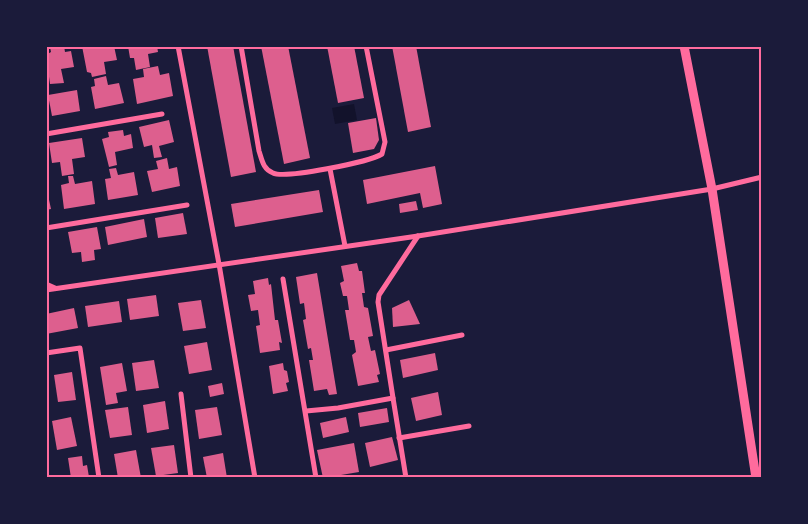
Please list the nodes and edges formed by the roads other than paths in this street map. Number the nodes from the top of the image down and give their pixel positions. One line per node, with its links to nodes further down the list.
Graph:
1 (178, 46): 14 (street)
2 (241, 46): 7 (street)
3 (366, 46): 7 (street)
4 (684, 46): 9 (street)
5 (162, 114): 6 (street)
6 (46, 134)
7 (330, 169): 13 (street)
8 (762, 178): 9 (street)
9 (712, 189): 12 (street); 32 (street)
10 (187, 205): 11 (street)
11 (46, 228)
12 (418, 236): 13 (street); 20 (street)
13 (346, 246): 14 (street)
14 (219, 264): 17 (street); 29 (street)
15 (283, 279): 24 (street)
16 (46, 284): 17 (street)
17 (56, 289): 18 (street)
18 (46, 290)
19 (462, 334): 20 (street)
20 (386, 350): 23 (street)
21 (46, 353): 27 (street)
22 (181, 394): 28 (street)
23 (393, 398): 24 (street); 26 (street)
24 (306, 411): 30 (street)
25 (469, 426): 26 (street)
26 (399, 438): 31 (street)
27 (100, 478)
28 (191, 478)
29 (255, 478)
30 (316, 478)
31 (406, 478)
32 (756, 478)

